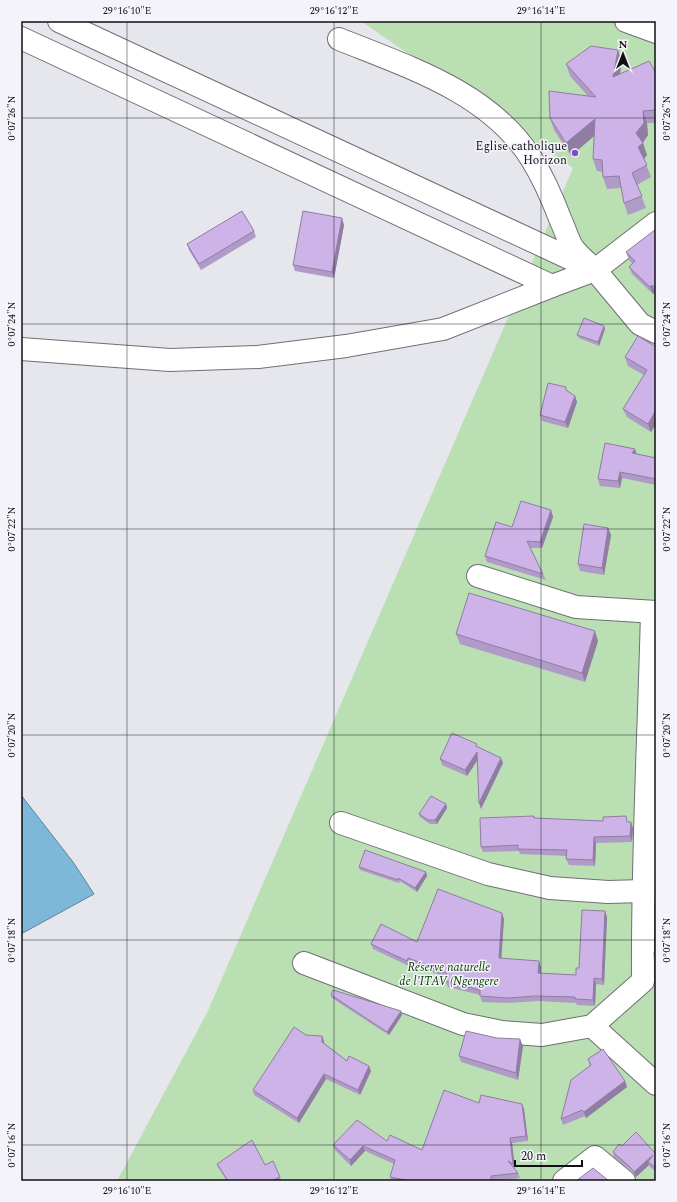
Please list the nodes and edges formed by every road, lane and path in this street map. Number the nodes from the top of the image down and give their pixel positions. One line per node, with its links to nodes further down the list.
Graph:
1 (59, 21): 7 (street)
2 (626, 21): 3 (street)
3 (656, 32)
4 (21, 38): 8 (street)
5 (339, 39): 7 (street)
6 (656, 223): 7 (street)
7 (595, 270): 8 (street); 9 (street)
8 (552, 286): 10 (street)
9 (656, 332)
10 (21, 349)
11 (478, 576): 12 (street)
12 (654, 612): 13 (street)
13 (652, 772): 15 (street)
14 (341, 823): 15 (street)
15 (643, 891): 17 (street)
16 (304, 963): 17 (street)
17 (592, 1026): 18 (street)
18 (656, 1084)
19 (564, 1181): 20 (street)
20 (624, 1181)

